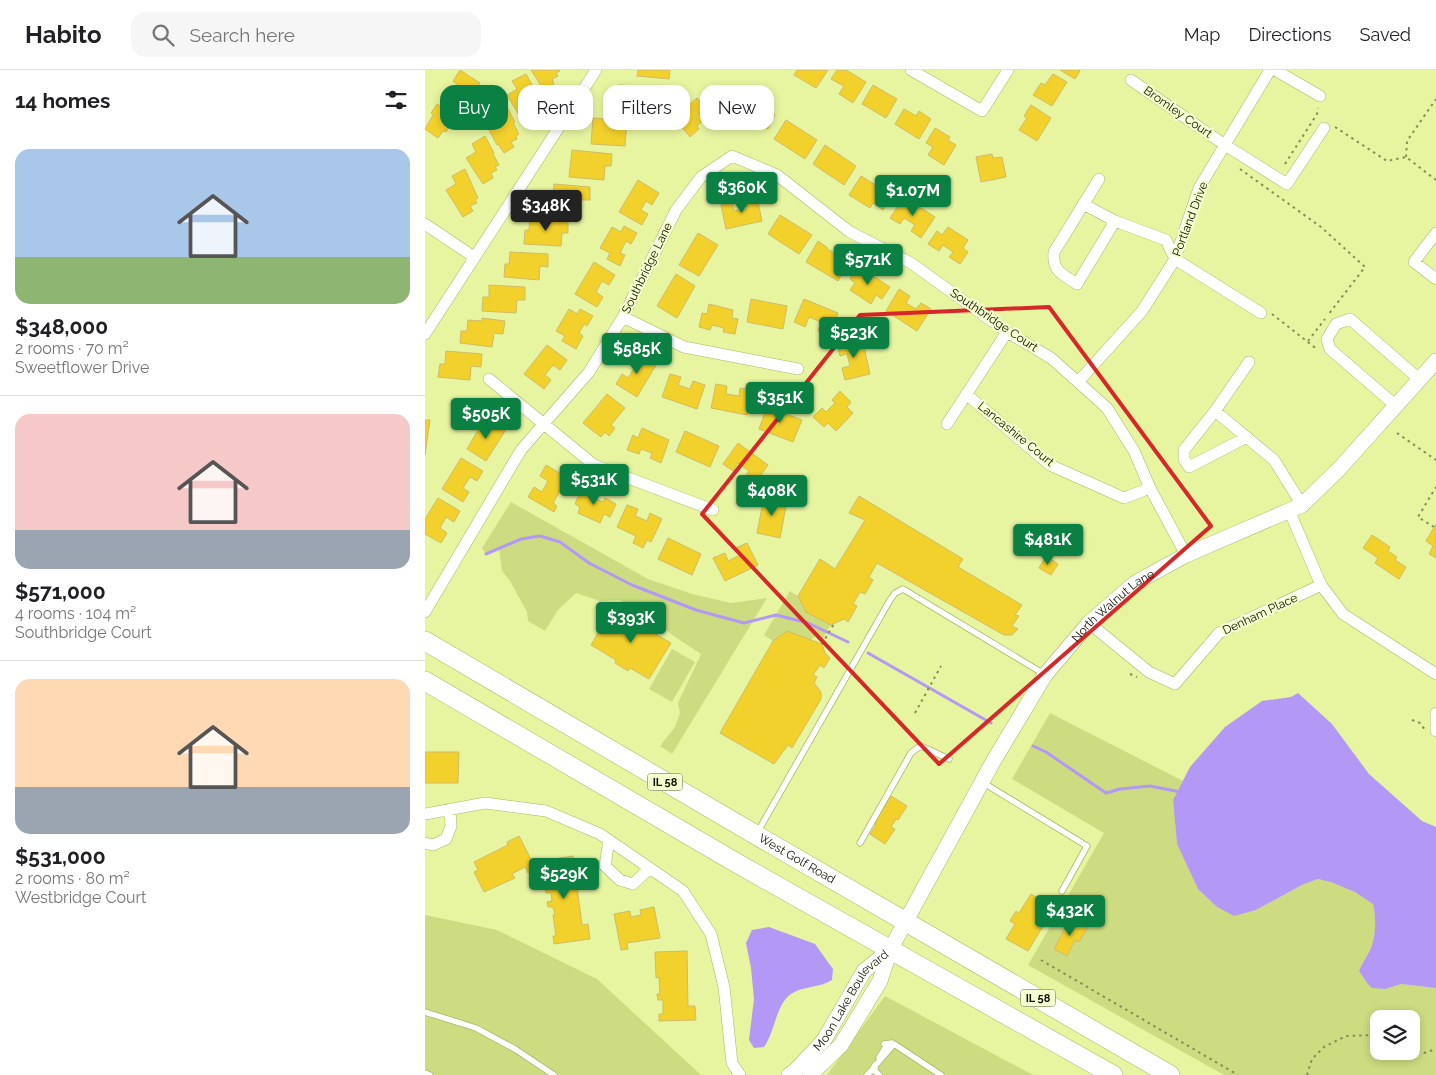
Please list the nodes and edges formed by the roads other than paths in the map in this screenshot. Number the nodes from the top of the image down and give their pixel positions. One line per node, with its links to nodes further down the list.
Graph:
1 (596, 70): 16 (street)
2 (911, 70): 3 (street)
3 (1008, 70)
4 (1270, 70): 9 (street, Portland Drive)
5 (1275, 70): 7 (street)
6 (1131, 80): 9 (street, Bromley Court)
7 (1320, 96)
8 (1328, 126): 9 (street, Bromley Court)
9 (1225, 145): 17 (street, Portland Drive)
10 (732, 156): 20 (street, Southbridge Lane); 21 (street, Southbridge Court)
11 (1099, 179): 12 (street)
12 (1083, 204): 13 (street); 13 (street)
13 (1115, 221): 17 (street)
14 (425, 224): 16 (street)
15 (1436, 233): 18 (street)
16 (474, 257): 22 (street)
17 (1175, 259): 19 (street); 28 (street, Portland Drive)
18 (1436, 279)
19 (1266, 313)
20 (623, 317): 25 (street); 32 (street, Southbridge Lane)
21 (1007, 332): 28 (street, Southbridge Court); 29 (street, Lancashire Court)
22 (425, 334)
23 (1436, 361): 26 (street, North Walnut Lane)
24 (1249, 362): 31 (street)
25 (798, 369)
26 (1419, 378): 30 (street, North Walnut Lane); 30 (street)
27 (489, 379): 32 (street)
28 (1079, 382): 35 (street, Southbridge Court)
29 (966, 394): 33 (street, Lancashire Court); 35 (street, Lancashire Court)
30 (1395, 405): 36 (street, North Walnut Lane)
31 (1215, 411): 34 (street); 34 (street)
32 (544, 424): 37 (street); 40 (street, Southbridge Lane)
33 (947, 424)
34 (1247, 438): 36 (street)
35 (1150, 488): 38 (street, Southbridge Court)
36 (1295, 508): 38 (street, North Walnut Lane); 39 (street)
37 (713, 510)
38 (1186, 555): 41 (street, North Walnut Lane)
39 (1321, 585): 41 (street, Denham Place); 43 (street)
40 (425, 612)
41 (1089, 623): 44 (street, North Walnut Lane)
42 (425, 641): 52 (main road, West Golf Road / IL 58)
43 (1436, 674)
44 (1045, 675): 49 (street, North Walnut Lane); 52 (lane)
45 (425, 681): 59 (main road, IL 58)
46 (1436, 713): 47 (street)
47 (1436, 731)
48 (949, 759): 55 (lane)
49 (982, 782): 57 (lane); 58 (street, North Walnut Lane)
50 (450, 809): 51 (street); 53 (street); 54 (street)
51 (425, 814)
52 (756, 835): 58 (main road, West Golf Road / IL 58)
53 (609, 840): 56 (street); 56 (street)
54 (425, 843)
55 (860, 843)
56 (650, 868): 65 (street)
57 (1062, 891)
58 (905, 922): 59 (street, North Walnut Lane); 73 (main road, West Golf Road / IL 58)
59 (890, 950): 66 (street, Moon Lake Boulevard); 67 (street, Moon Lake Boulevard); 72 (main road, IL 58)
60 (425, 1012): 64 (lane)
61 (884, 1044): 68 (lane)
62 (425, 1073): 63 (lane)
63 (430, 1075)
64 (554, 1075)
65 (739, 1075)
66 (789, 1075)
67 (810, 1075)
68 (867, 1075)
69 (871, 1075): 70 (lane)
70 (878, 1075): 71 (lane)
71 (941, 1075)
72 (1113, 1075)
73 (1170, 1075)

